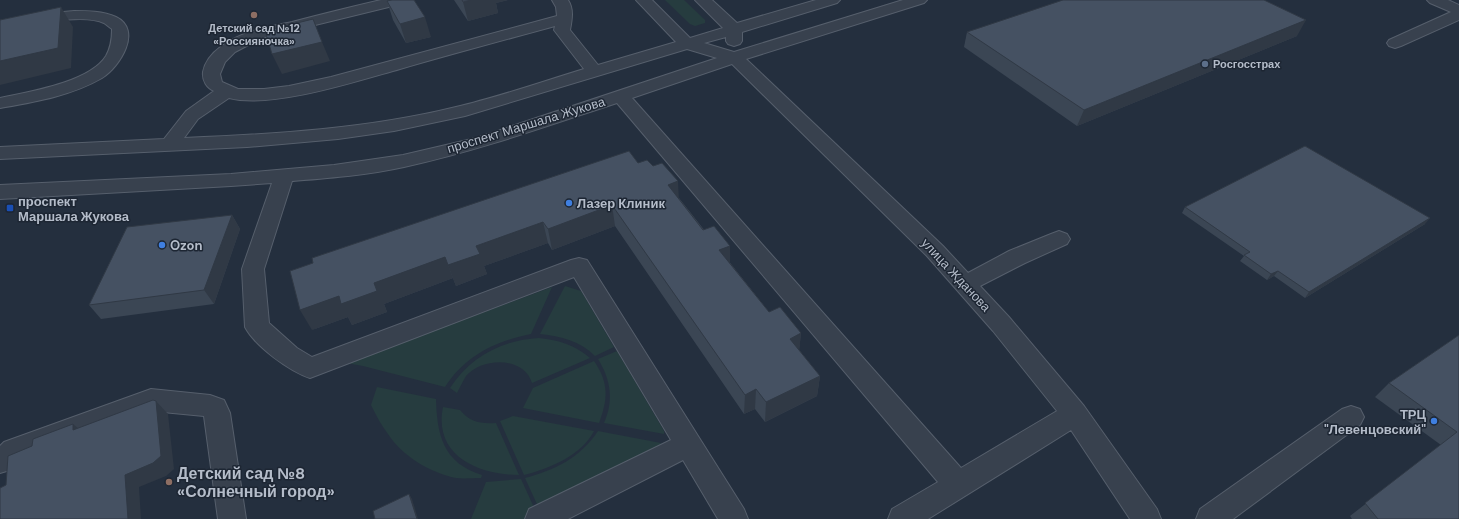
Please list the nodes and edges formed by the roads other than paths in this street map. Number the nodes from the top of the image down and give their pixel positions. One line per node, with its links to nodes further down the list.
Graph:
1 (400, 0): 17 (street)
2 (560, 0): 10 (street)
3 (644, 0): 13 (street, улица Жданова)
4 (703, 0): 12 (street)
5 (832, 0): 12 (street)
6 (919, 0): 15 (street, проспект Маршала Жукова)
7 (1435, 0): 8 (street)
8 (1459, 10)
9 (1459, 14): 14 (street)
10 (565, 18): 16 (street); 17 (street)
11 (0, 26): 19 (street)
12 (734, 29): 13 (street); 15 (street)
13 (686, 43): 15 (street, улица Жданова); 16 (street)
14 (1395, 43)
15 (735, 58): 18 (street, проспект Маршала Жукова); 25 (street, улица Жданова)
16 (594, 71): 20 (street)
17 (228, 90): 20 (street)
18 (620, 95): 22 (street, проспект Маршала Жукова); 30 (street)
19 (0, 102)
20 (170, 144): 21 (street)
21 (0, 152)
22 (284, 176): 23 (street, проспект Маршала Жукова); 28 (street)
23 (0, 192)
24 (1059, 239): 25 (street)
25 (965, 284): 26 (street, улица Жданова)
26 (1075, 414): 30 (street); 35 (street, улица Жданова)
27 (1351, 417): 36 (street)
28 (690, 444): 32 (street); 33 (street)
29 (0, 461): 31 (street)
30 (958, 485): 34 (street)
31 (232, 519)
32 (539, 519)
33 (734, 519)
34 (902, 519)
35 (1147, 519)
36 (1210, 519)

